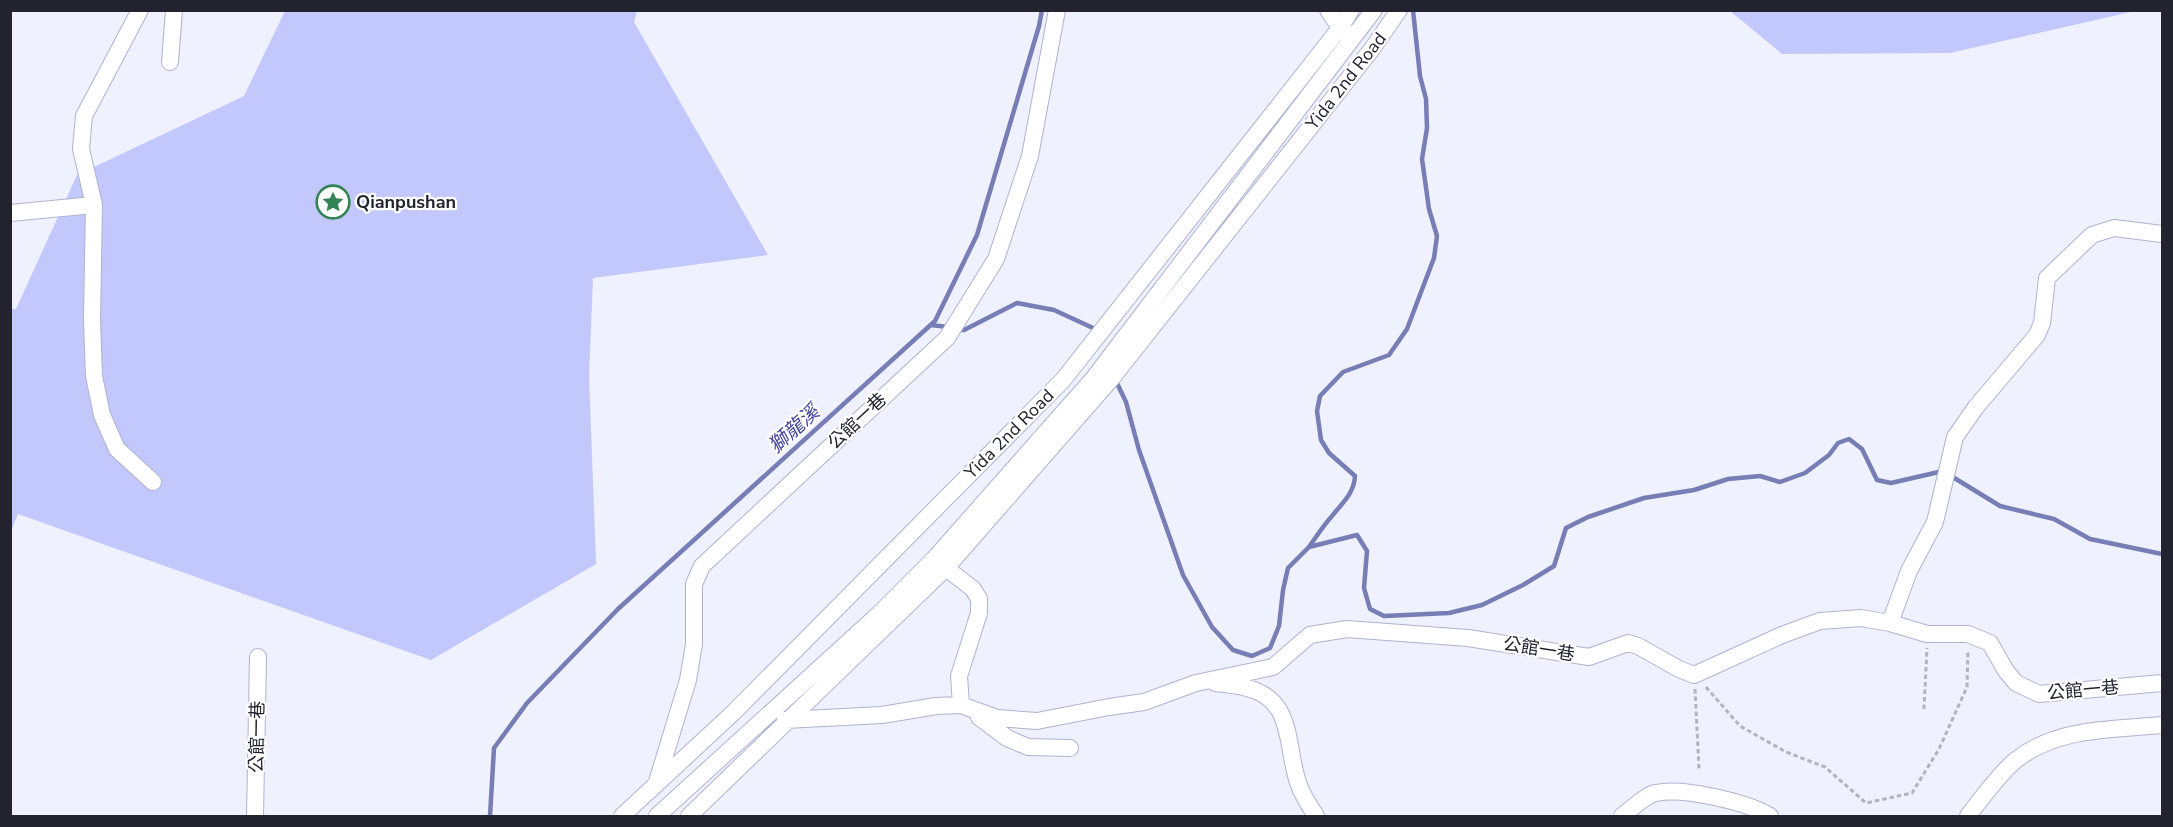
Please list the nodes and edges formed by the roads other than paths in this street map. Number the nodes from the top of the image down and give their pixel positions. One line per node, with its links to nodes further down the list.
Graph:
1 (140, 10): 12 (street)
2 (174, 10): 11 (street)
3 (1058, 10): 26 (street, 公館一巷)
4 (1328, 10): 8 (street)
5 (1352, 10): 8 (street, Yida 2nd Road)
6 (1374, 10): 9 (street, Yida 2nd Road)
7 (1399, 10): 10 (street, Yida 2nd Road)
8 (1340, 28): 9 (street); 26 (street, Yida 2nd Road)
9 (1355, 38): 10 (street); 16 (street, Yida 2nd Road)
10 (1372, 49): 16 (street, Yida 2nd Road)
11 (170, 63)
12 (94, 205): 13 (street); 15 (street)
13 (10, 213)
14 (2163, 234): 17 (street)
15 (153, 482)
16 (940, 563): 21 (street); 22 (street, Yida 2nd Road); 23 (street, Yida 2nd Road)
17 (1890, 623): 19 (street, 公館一巷); 20 (street, 公館一巷)
18 (258, 657): 28 (street, 公館一巷)
19 (1196, 683): 21 (street, 公館一巷); 31 (street)
20 (2163, 683)
21 (961, 705): 22 (street, 公館一巷); 25 (street)
22 (789, 720): 23 (street, 公館一巷); 30 (street, Yida 2nd Road)
23 (760, 722): 27 (street, Yida 2nd Road)
24 (2163, 725): 34 (street)
25 (1070, 748)
26 (656, 787): 27 (street); 29 (street, Yida 2nd Road)
27 (662, 815)
28 (255, 816)
29 (622, 816)
30 (689, 816)
31 (1316, 816)
32 (1622, 816): 33 (street)
33 (1770, 816)
34 (1968, 816)

